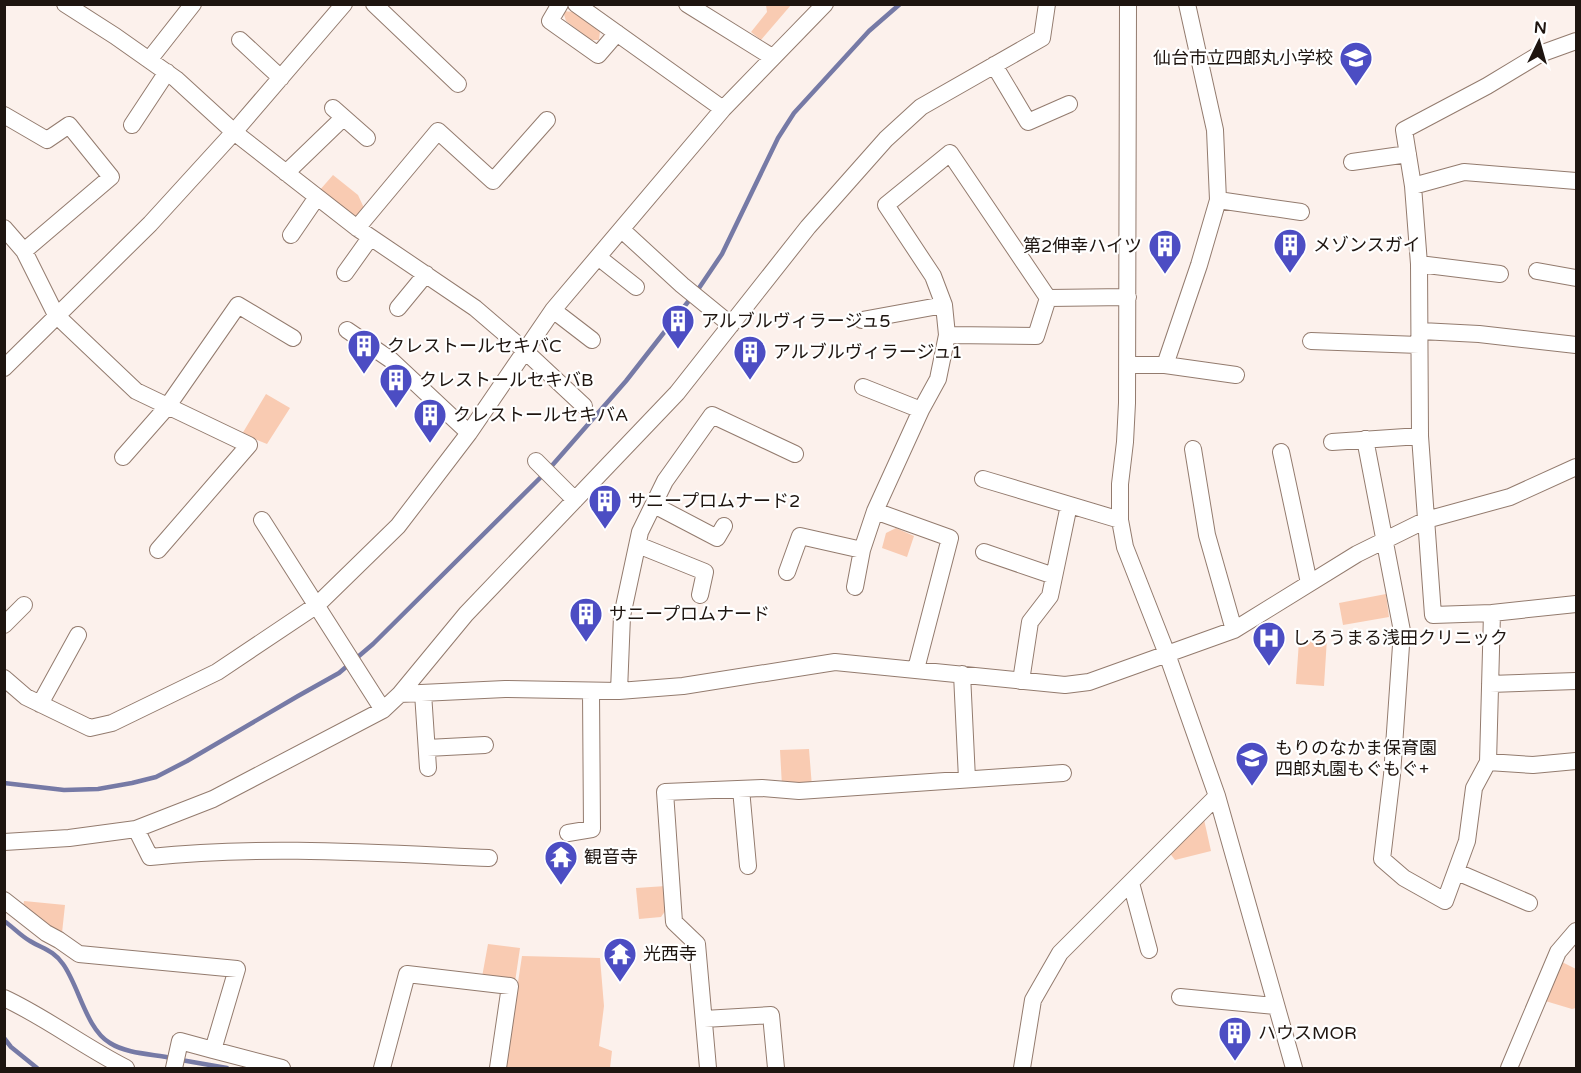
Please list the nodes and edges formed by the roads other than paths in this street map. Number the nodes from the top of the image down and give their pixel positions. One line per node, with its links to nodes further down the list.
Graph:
1 (65, 4): 16 (street)
2 (194, 4): 16 (street)
3 (344, 4): 19 (street)
4 (374, 4): 20 (street)
5 (560, 4): 12 (street)
6 (576, 4): 12 (street)
7 (687, 4): 15 (street)
8 (825, 4): 15 (street)
9 (1047, 4): 17 (street)
10 (1128, 4): 49 (street)
11 (1187, 4): 34 (street)
12 (617, 33): 22 (street)
13 (240, 40): 19 (street)
14 (1576, 41): 28 (street)
15 (772, 57): 22 (street)
16 (149, 60): 18 (street)
17 (994, 65): 21 (street); 56 (street)
18 (167, 72): 25 (street); 26 (street)
19 (281, 78): 26 (street)
20 (458, 84)
21 (1069, 104)
22 (723, 109): 37 (street)
23 (4, 115): 40 (street)
24 (547, 120): 38 (street)
25 (132, 125)
26 (234, 132): 30 (street); 54 (street)
27 (367, 138): 30 (street)
28 (1407, 154): 29 (street); 32 (street)
29 (1352, 162)
30 (286, 173): 33 (street)
31 (1576, 181): 32 (street)
32 (1413, 186): 42 (street)
33 (317, 197): 38 (street); 39 (street)
34 (1218, 200): 35 (street); 66 (street)
35 (1301, 212)
36 (4, 228): 40 (street)
37 (621, 230): 41 (street); 56 (street)
38 (363, 233): 44 (street); 45 (street)
39 (291, 235)
40 (24, 251): 54 (street)
41 (598, 257): 48 (street); 53 (street)
42 (1419, 264): 46 (street); 60 (street)
43 (1538, 271): 47 (street)
44 (345, 273)
45 (426, 274): 52 (street); 64 (street)
46 (1500, 274)
47 (1576, 278)
48 (636, 287)
49 (1128, 297): 50 (street); 65 (street)
50 (1047, 298): 51 (street); 58 (street)
51 (944, 305): 55 (street); 58 (street)
52 (398, 308)
53 (553, 310): 61 (street); 64 (street)
54 (56, 315): 67 (street); 71 (street)
55 (862, 320)
56 (731, 325): 84 (street)
57 (348, 330): 73 (street)
58 (947, 335): 72 (street)
59 (293, 338): 71 (street)
60 (1420, 338): 62 (street); 63 (street); 74 (street)
61 (592, 340)
62 (1311, 341)
63 (1576, 345)
64 (524, 350): 70 (street); 73 (street)
65 (1128, 364): 66 (street); 89 (street)
66 (1165, 365): 68 (street)
67 (4, 368)
68 (1236, 375)
69 (863, 387): 72 (street)
70 (584, 406)
71 (166, 407): 80 (street); 94 (street)
72 (921, 410): 87 (street)
73 (469, 433): 104 (street)
74 (1420, 436): 75 (street); 90 (street)
75 (1365, 439): 76 (street); 92 (street)
76 (1332, 442)
77 (1193, 449): 107 (street)
78 (1281, 452): 99 (street)
79 (795, 454): 85 (street)
80 (123, 457)
81 (536, 461): 84 (street)
82 (1576, 467): 90 (street)
83 (983, 479): 86 (street)
84 (575, 500): 119 (street)
85 (654, 505): 91 (street); 93 (street)
86 (1069, 505): 89 (street); 98 (street)
87 (875, 512): 95 (street); 110 (street)
88 (262, 520): 104 (street)
89 (1120, 520): 109 (street)
90 (1426, 520): 92 (street); 105 (street)
91 (724, 526)
92 (1385, 539): 99 (street); 136 (street)
93 (638, 545): 101 (street); 116 (street)
94 (158, 550)
95 (862, 550): 97 (street); 100 (street)
96 (984, 552): 98 (street)
97 (787, 572)
98 (1054, 576): 113 (street)
99 (1310, 583): 107 (street)
100 (855, 587)
101 (700, 595)
102 (1576, 604): 105 (street)
103 (24, 605): 106 (street)
104 (317, 605): 120 (street); 121 (street)
105 (1492, 613): 115 (street)
106 (4, 625)
107 (1234, 630): 109 (street)
108 (78, 635): 120 (street)
109 (1167, 654): 113 (street); 130 (street)
110 (916, 669): 111 (street); 116 (street)
111 (962, 674): 113 (street); 128 (street)
112 (4, 678): 120 (street)
113 (1021, 681)
114 (1576, 681): 115 (street)
115 (1490, 684): 125 (street)
116 (619, 691): 117 (street)
117 (591, 692): 118 (street); 132 (street)
118 (423, 693): 119 (street); 123 (street)
119 (400, 694): 121 (street)
120 (40, 704)
121 (383, 710): 131 (street)
122 (485, 745): 123 (street)
123 (427, 748): 126 (street)
124 (1576, 761): 125 (street)
125 (1488, 762): 136 (street)
126 (428, 768)
127 (1063, 773): 128 (street)
128 (967, 779): 129 (street)
129 (741, 789): 135 (street); 145 (street)
130 (1217, 796): 137 (street); 144 (street)
131 (136, 830): 133 (street); 134 (street)
132 (568, 833)
133 (4, 842)
134 (489, 858)
135 (748, 866)
136 (1457, 872): 139 (street)
137 (1131, 883): 141 (street); 154 (street)
138 (4, 900): 146 (street)
139 (1529, 903)
140 (1576, 931): 156 (street)
141 (1149, 950)
142 (1180, 997): 144 (street)
143 (4, 998): 148 (street)
144 (1275, 1006): 155 (street)
145 (704, 1019): 152 (street); 153 (street)
146 (213, 1050): 147 (street); 149 (street)
147 (176, 1062)
148 (126, 1068)
149 (282, 1068)
150 (382, 1068): 151 (street)
151 (498, 1068)
152 (708, 1068)
153 (776, 1068)
154 (1022, 1068)
155 (1294, 1068)
156 (1509, 1068)

